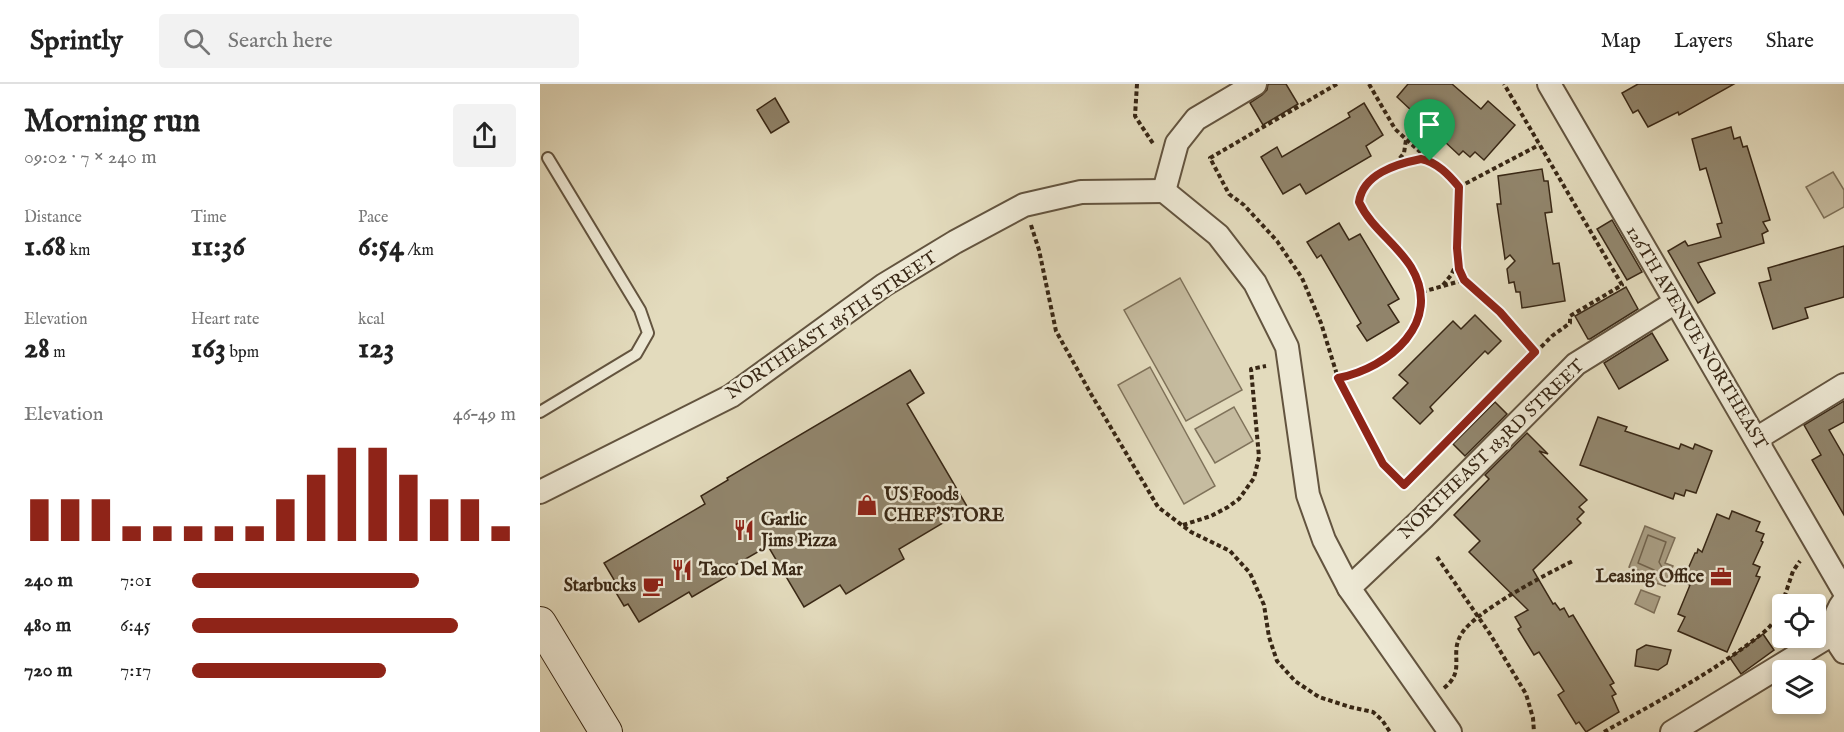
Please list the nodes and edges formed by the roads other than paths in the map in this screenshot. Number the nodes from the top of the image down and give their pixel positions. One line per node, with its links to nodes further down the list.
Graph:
1 (1255, 84): 4 (street)
2 (1549, 84): 5 (street, 126TH AVENUE NORTHEAST)
3 (548, 158): 7 (lane)
4 (1164, 191): 9 (street, NORTHEAST 185TH STREET); 10 (street)
5 (1674, 303): 8 (street, 126TH AVENUE NORTHEAST); 10 (street, NORTHEAST 183RD STREET)
6 (1844, 385): 8 (street)
7 (540, 412)
8 (1756, 439): 11 (street, 126TH AVENUE NORTHEAST)
9 (540, 492)
10 (1349, 588): 16 (street)
11 (1844, 591)
12 (1844, 601): 14 (street)
13 (540, 623): 15 (main road)
14 (1839, 642): 17 (street)
15 (606, 732)
16 (1450, 732)
17 (1672, 732)

